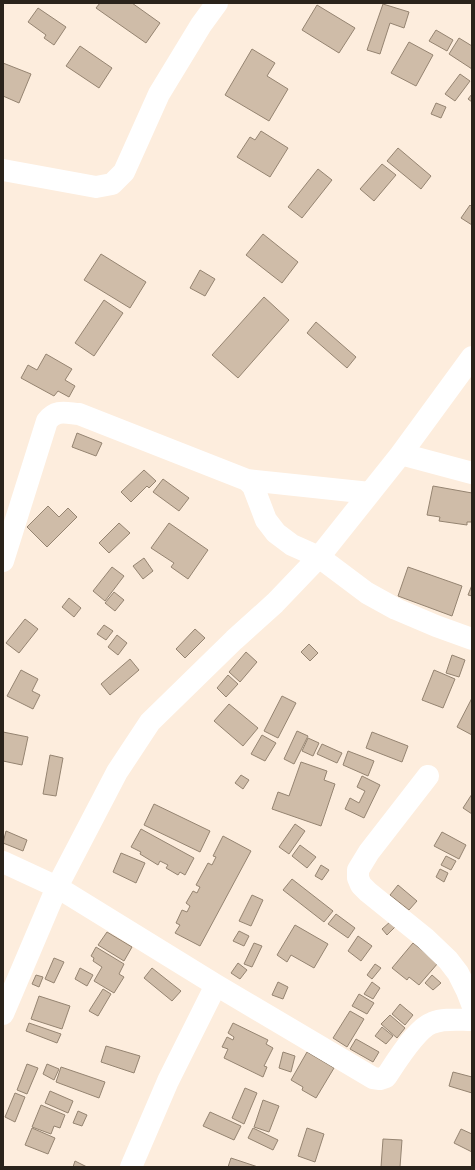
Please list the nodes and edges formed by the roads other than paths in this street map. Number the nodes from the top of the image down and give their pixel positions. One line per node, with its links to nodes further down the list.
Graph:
1 (217, 3): 2 (street)
2 (3, 170)
3 (472, 357): 4 (street)
4 (401, 454): 5 (street); 7 (street)
5 (472, 473)
6 (247, 480): 7 (street); 8 (street); 9 (street)
7 (370, 493): 8 (street)
8 (319, 557): 10 (street); 13 (street)
9 (3, 561)
10 (472, 639)
11 (428, 776): 15 (street)
12 (3, 862): 13 (street)
13 (57, 887): 14 (street); 16 (street)
14 (216, 985): 17 (street); 18 (street)
15 (472, 1004)
16 (3, 1014)
17 (472, 1020)
18 (131, 1167)

